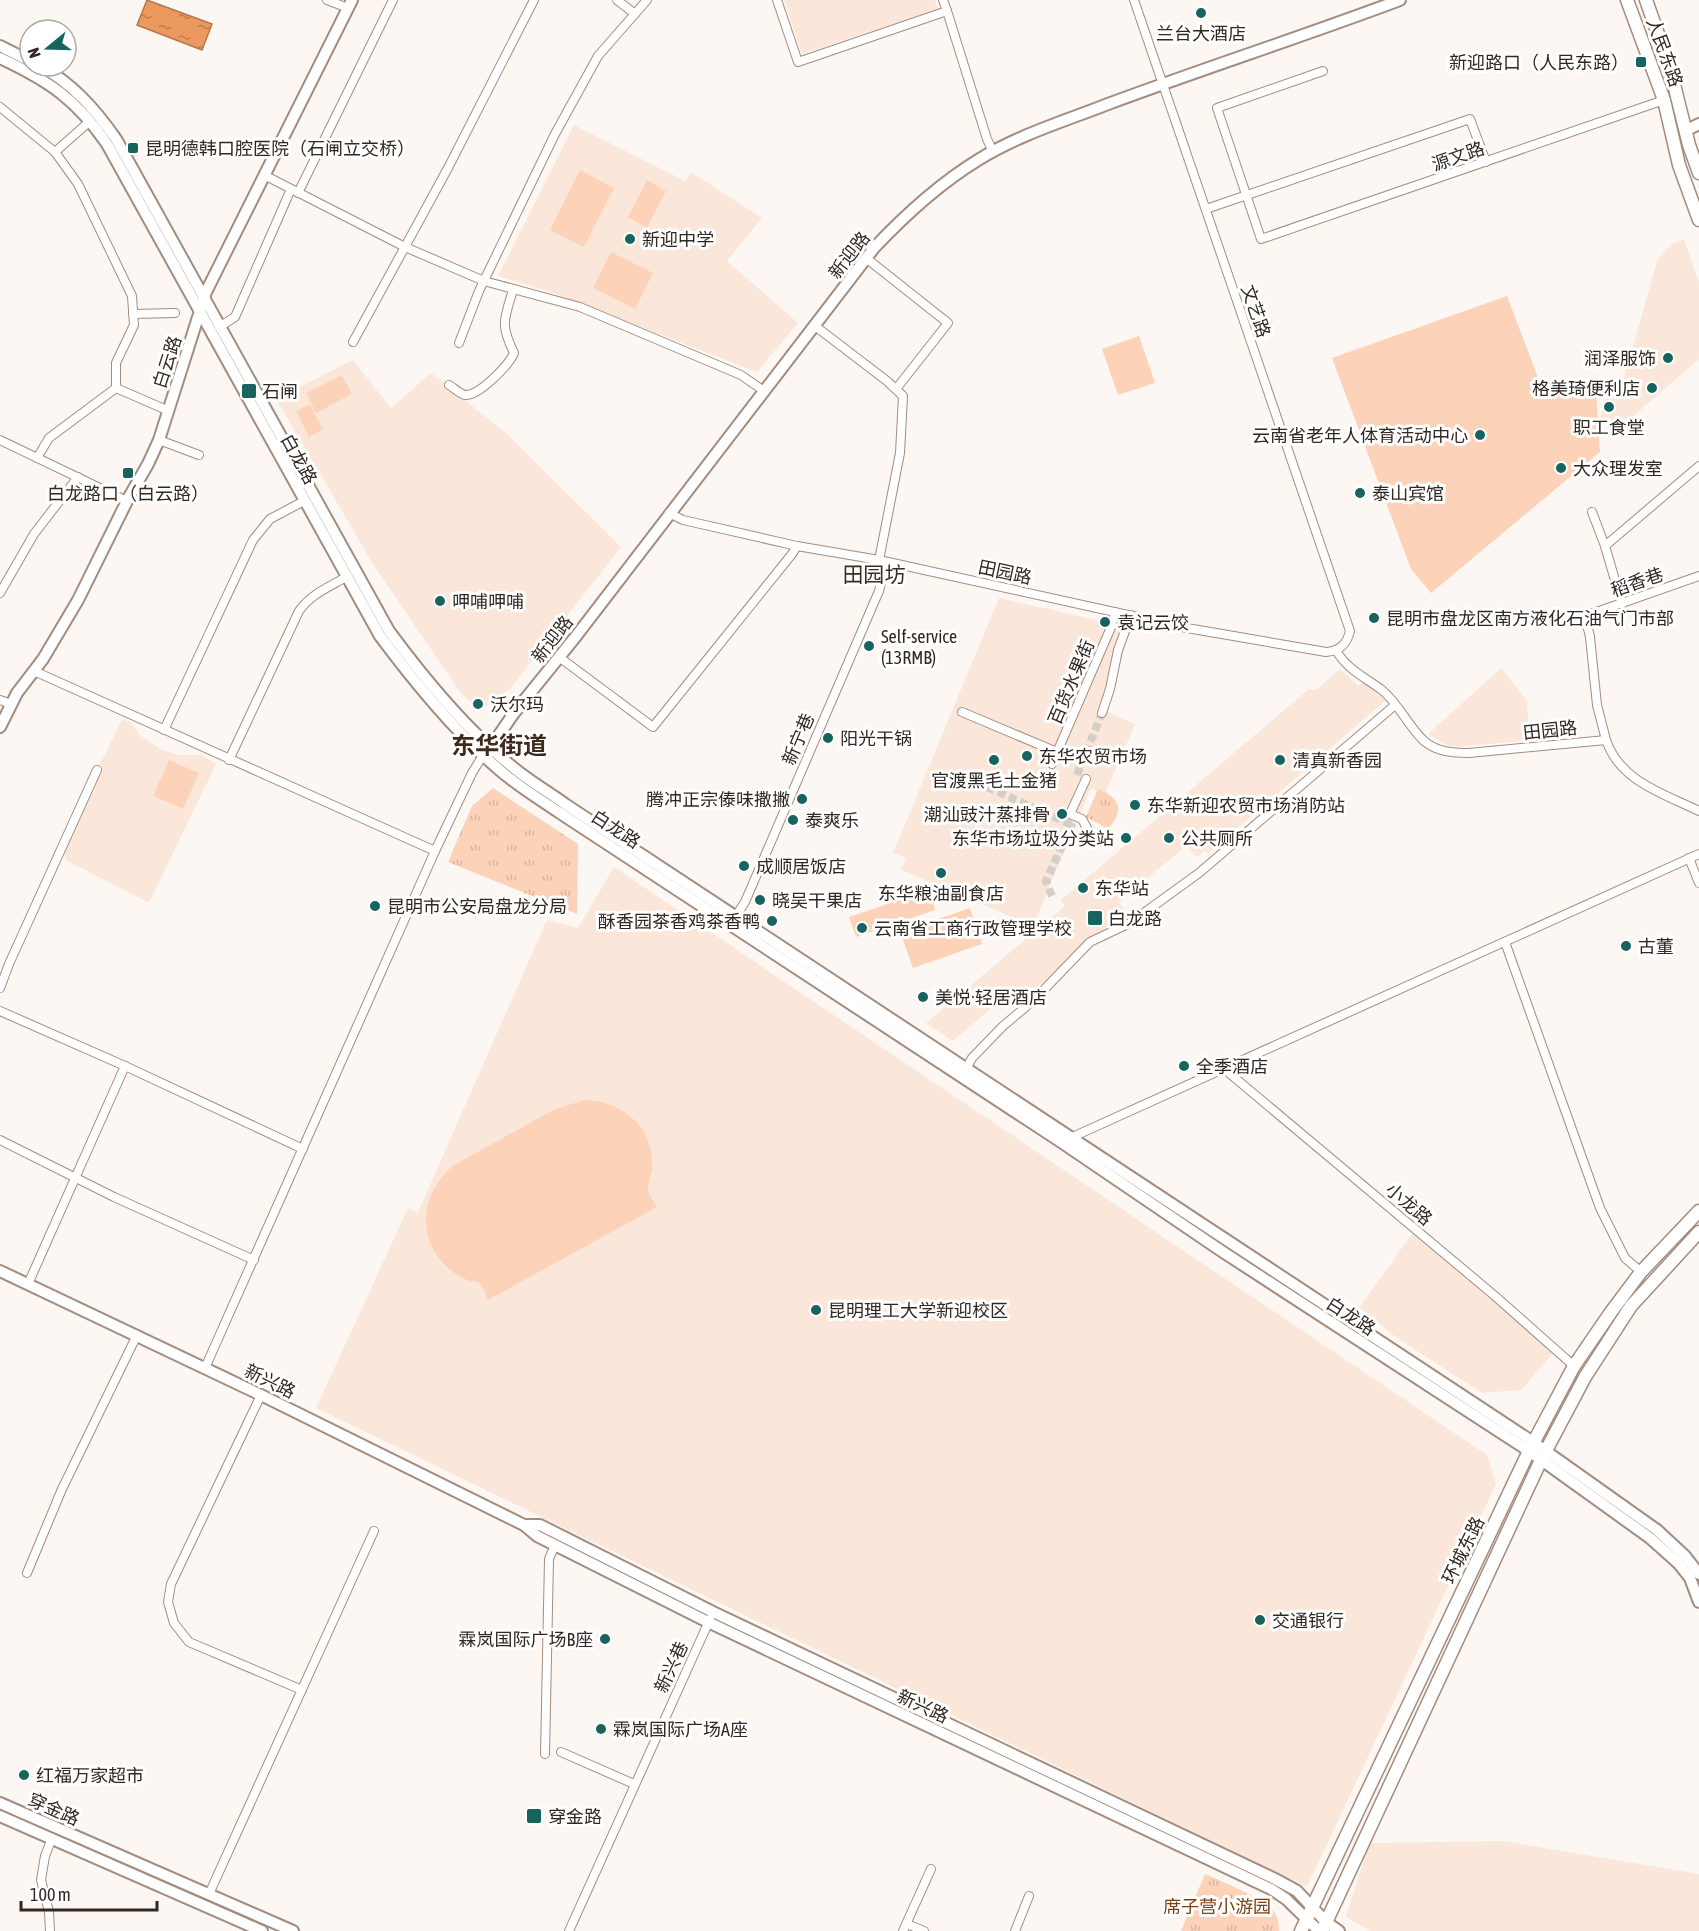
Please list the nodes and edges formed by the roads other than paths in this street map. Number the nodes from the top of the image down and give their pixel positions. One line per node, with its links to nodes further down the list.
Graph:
1 (327, 0): 12 (street)
2 (393, 0): 32 (street)
3 (534, 0): 36 (street)
4 (617, 0): 15 (street)
5 (647, 0): 15 (street)
6 (777, 0): 14 (street)
7 (943, 0): 14 (street)
8 (1134, 0): 21 (street, 文艺路)
9 (1400, 0): 13 (main road, 新迎路)
10 (1627, 0): 22 (main road, 人民东路)
11 (1646, 0): 26 (main road, 人民东路)
12 (350, 4): 31 (main road, 白云路)
13 (1373, 5): 21 (main road, 新迎路)
14 (947, 11): 28 (street)
15 (635, 14): 38 (street)
16 (0, 46): 17 (main road)
17 (18, 55)
18 (0, 58): 24 (main road, 白龙路)
19 (1323, 71): 33 (street)
20 (58, 78): 40 (main road, 白龙路)
21 (1163, 84): 28 (main road, 新迎路); 34 (street, 文艺路)
22 (1664, 100): 29 (street, 源文路); 35 (main road, 人民东路)
23 (0, 107): 27 (street)
24 (90, 121): 27 (street); 41 (main road, 白龙路)
25 (1699, 124): 26 (main road)
26 (1685, 130): 30 (main road, 人民东路)
27 (55, 152): 43 (street)
28 (993, 152): 37 (main road, 新迎路)
29 (1486, 162): 33 (street); 33 (street, 源文路)
30 (1699, 173)
31 (264, 175): 32 (street); 40 (main road, 白云路)
32 (295, 191): 36 (street); 45 (street)
33 (1246, 196): 34 (street)
34 (1206, 209): 72 (street, 文艺路)
35 (1699, 220)
36 (405, 247): 38 (street); 46 (street)
37 (866, 258): 44 (main road, 新迎路); 50 (street)
38 (484, 281): 39 (street); 47 (street)
39 (513, 290): 48 (street); 51 (street)
40 (204, 299): 41 (main road, 白云路); 45 (main road, 白龙路)
41 (200, 312): 52 (main road, 白云路); 60 (main road, 白龙路)
42 (175, 313): 43 (street)
43 (133, 314): 49 (street)
44 (815, 326): 50 (street); 51 (main road, 新迎路)
45 (219, 327): 83 (main road, 白龙路)
46 (353, 342)
47 (459, 343)
48 (449, 385)
49 (116, 388): 52 (street); 56 (street)
50 (896, 389): 65 (street, 新宁巷)
51 (764, 391): 62 (main road, 新迎路)
52 (169, 411): 54 (main road, 白云路)
53 (0, 440): 56 (street)
54 (159, 440): 55 (street); 59 (main road, 白云路)
55 (199, 455)
56 (37, 458): 58 (street)
57 (1699, 466): 64 (street)
58 (78, 477): 59 (street); 68 (street)
59 (127, 501): 74 (main road, 白云路)
60 (304, 501): 67 (main road, 白龙路); 81 (street)
61 (1592, 512): 64 (street)
62 (669, 513): 63 (street, 田园路); 73 (main road, 新迎路)
63 (797, 546): 65 (street, 田园路); 73 (street)
64 (1605, 546): 69 (street)
65 (882, 561): 70 (street, 田园路); 95 (street, 新宁巷)
66 (1699, 576): 69 (street, 稻香巷)
67 (346, 577): 83 (main road, 白龙路); 85 (street)
68 (0, 593)
69 (1622, 604): 82 (street, 稻香巷)
70 (1115, 612): 71 (street, 田园路); 84 (street, 百货水果街)
71 (1131, 615): 72 (street, 田园路); 79 (street)
72 (1336, 650): 77 (street, 田园路)
73 (559, 657): 83 (main road, 新迎路)
74 (34, 671): 76 (main road, 白云路); 81 (street)
75 (0, 700): 76 (street)
76 (11, 704): 80 (main road, 白云路)
77 (1395, 705): 82 (street, 田园路); 100 (street)
78 (962, 712): 84 (street)
79 (1102, 713)
80 (0, 727)
81 (164, 730): 85 (street)
82 (1606, 740): 89 (street)
83 (487, 751): 91 (street); 95 (main road, 白龙路)
84 (1057, 752): 86 (street, 百货水果街)
85 (229, 760): 91 (street)
86 (1052, 764)
87 (97, 770): 97 (street)
88 (1086, 778): 90 (street)
89 (1699, 811)
90 (1100, 842)
91 (435, 851): 104 (street)
92 (1699, 854): 93 (street)
93 (1689, 858): 94 (street); 96 (street)
94 (1699, 883)
95 (734, 920): 100 (main road, 白龙路); 103 (main road, 白龙路)
96 (1505, 942): 101 (street); 110 (street)
97 (0, 988)
98 (0, 1011): 99 (street)
99 (125, 1066): 104 (street); 105 (street)
100 (967, 1067): 103 (main road, 白龙路)
101 (1223, 1068): 103 (street); 113 (street, 小龙路)
102 (0, 1140): 105 (street)
103 (1066, 1140): 116 (main road, 白龙路)
104 (303, 1149): 108 (street)
105 (76, 1177): 108 (street); 111 (street)
106 (1699, 1211): 110 (main road, 环城东路)
107 (1699, 1232): 117 (main road, 环城东路)
108 (254, 1260): 114 (street)
109 (0, 1271): 111 (main road, 新兴路)
110 (1641, 1272): 113 (main road, 环城东路)
111 (28, 1284): 112 (main road, 新兴路)
112 (137, 1335): 114 (main road, 新兴路); 121 (street)
113 (1574, 1366): 116 (main road, 环城东路)
114 (205, 1368): 115 (main road, 新兴路)
115 (261, 1395): 118 (main road, 新兴路); 125 (street)
116 (1531, 1447): 117 (main road, 白龙路); 135 (main road, 环城东路)
117 (1544, 1456): 122 (main road, 白龙路); 123 (main road, 白龙路); 137 (main road, 环城东路)
118 (524, 1525): 120 (main road, 新兴路); 124 (main road, 新兴路)
119 (374, 1530): 125 (street)
120 (555, 1545): 124 (main road, 新兴路); 127 (street)
121 (27, 1573)
122 (1699, 1574)
123 (1699, 1602)
124 (710, 1617): 128 (street, 新兴巷); 135 (main road, 新兴路)
125 (302, 1690): 133 (street)
126 (561, 1752): 128 (street)
127 (545, 1754)
128 (634, 1784): 141 (street, 新兴巷)
129 (0, 1803): 133 (main road, 穿金路)
130 (0, 1816): 131 (main road, 穿金路)
131 (52, 1839): 138 (street); 139 (main road, 穿金路)
132 (931, 1869): 136 (street)
133 (209, 1894): 140 (main road, 穿金路)
134 (1029, 1896): 143 (street)
135 (1310, 1912): 137 (main road, 新兴路); 144 (main road, 环城东路)
136 (905, 1927): 142 (street)
137 (1322, 1928): 145 (main road, 新兴路)
138 (50, 1931)
139 (262, 1931)
140 (293, 1931)
141 (569, 1931)
142 (924, 1931)
143 (1015, 1931)
144 (1301, 1931)
145 (1339, 1931)

